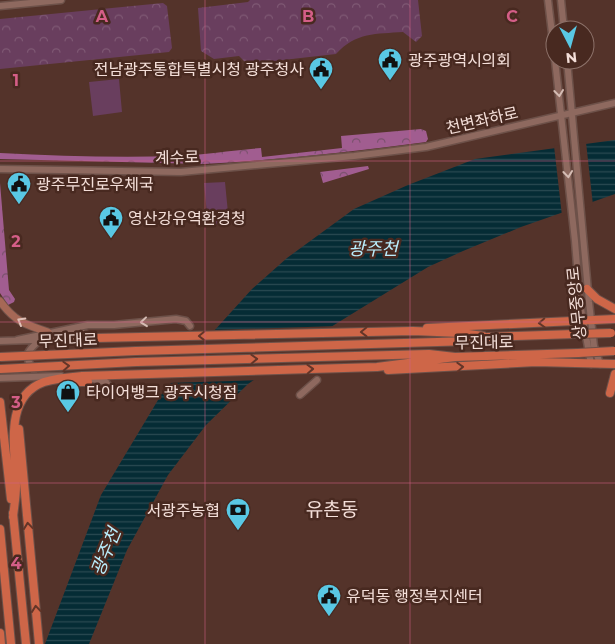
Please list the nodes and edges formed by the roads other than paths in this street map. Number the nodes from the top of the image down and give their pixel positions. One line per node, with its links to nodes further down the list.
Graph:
1 (61, 0): 4 (street)
2 (548, 0): 5 (street)
3 (561, 0): 6 (street)
4 (0, 6)
5 (550, 20)
6 (563, 20)
7 (556, 70): 11 (street, one-way to 11)
8 (568, 70): 10 (street)
9 (615, 103): 10 (street, 천변좌하로)
10 (573, 113): 11 (street, 천변좌하로); 14 (street, 상무중앙로)
11 (562, 115): 12 (street, 천변좌하로); 18 (street, 상무중앙로, one-way to 18)
12 (354, 156): 13 (street, 계수로)
13 (0, 169)
14 (587, 289): 16 (highway); 18 (street, 상무중앙로)
15 (0, 301): 21 (main road, one-way to 15)
16 (615, 309)
17 (615, 319): 18 (highway)
18 (587, 320): 20 (highway, one-way to 20); 31 (street, 상무중앙로); 32 (street, 상무중앙로)
19 (190, 326): 21 (street, one-way to 21)
20 (413, 331): 23 (highway); 24 (highway, one-way to 24)
21 (48, 332): 24 (street); 25 (street)
22 (613, 333): 23 (highway, 무진대로, bridge)
23 (488, 337): 29 (highway, 무진대로, bridge)
24 (95, 338): 26 (street)
25 (17, 340): 26 (street); 27 (street)
26 (40, 340): 37 (street)
27 (0, 341)
28 (614, 351): 30 (highway, 무진대로, bridge)
29 (0, 357)
30 (455, 358): 34 (highway); 35 (highway, 무진대로, one-way to 30, bridge)
31 (591, 364): 32 (highway); 34 (highway, one-way to 31)
32 (600, 364): 33 (highway)
33 (615, 364)
34 (377, 367): 39 (highway, one-way to 34)
35 (0, 369)
36 (615, 374): 42 (highway)
37 (40, 375): 38 (street); 39 (street)
38 (0, 378)
39 (85, 379): 41 (street); 45 (highway); 52 (highway, one-way to 39)
40 (317, 380): 43 (street)
41 (142, 393)
42 (610, 393)
43 (300, 395)
44 (0, 402): 45 (highway)
45 (13, 517): 51 (highway)
46 (0, 529): 50 (highway)
47 (0, 632): 48 (highway)
48 (0, 637): 49 (highway)
49 (1, 644)
50 (11, 644)
51 (26, 644)
52 (39, 644)

